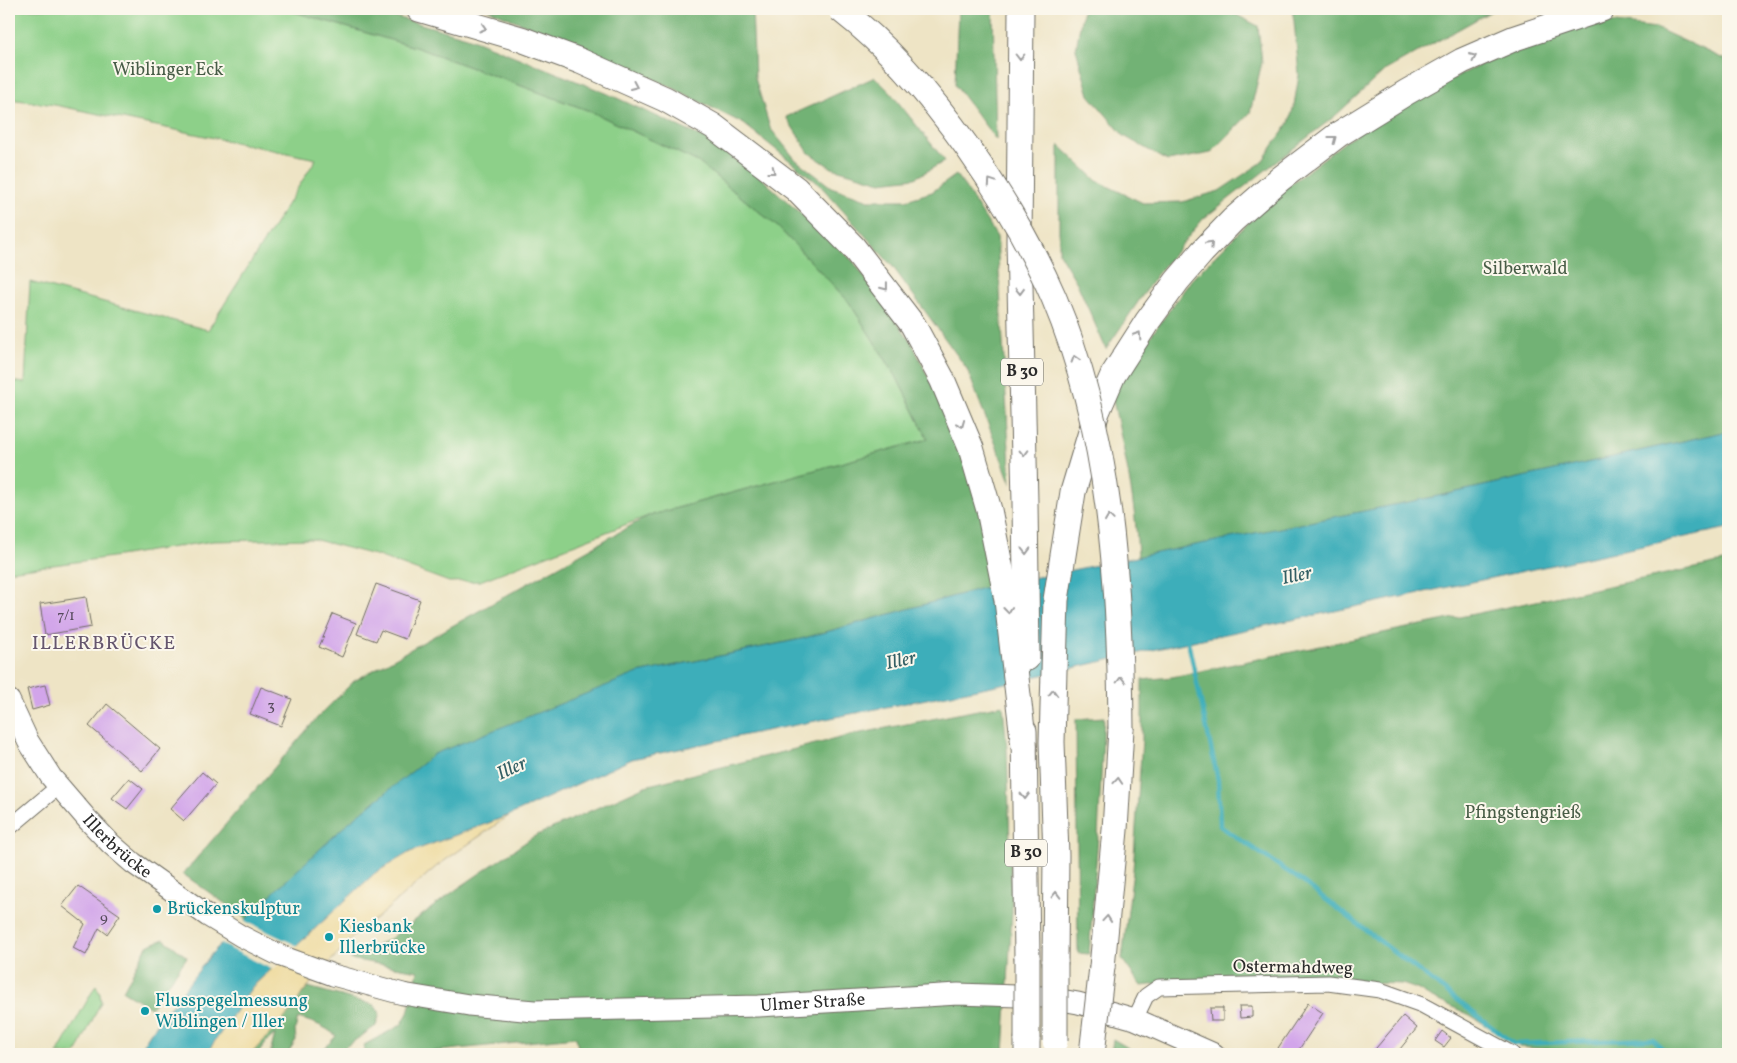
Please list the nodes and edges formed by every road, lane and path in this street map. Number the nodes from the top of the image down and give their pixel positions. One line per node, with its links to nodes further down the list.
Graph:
1 (419, 9): 6 (highway, one-way to 6)
2 (840, 9): 13 (highway, one-way to 2, bridge)
3 (1021, 9): 6 (highway, B 30, one-way to 6)
4 (1602, 9): 12 (highway, B 30, one-way to 4, bridge)
5 (9, 700): 7 (main road, Illerbrücke)
6 (1024, 747): 11 (highway, B 30, one-way to 11, bridge)
7 (59, 786): 8 (street); 9 (main road, Illerbrücke)
8 (9, 828)
9 (312, 968): 10 (main road, Ulmer Straße)
10 (1135, 1019): 14 (main road, Ulmer Straße); 15 (street, Ostermahdweg)
11 (1027, 1047)
12 (1054, 1048)
13 (1092, 1054)
14 (1214, 1054)
15 (1512, 1054)

